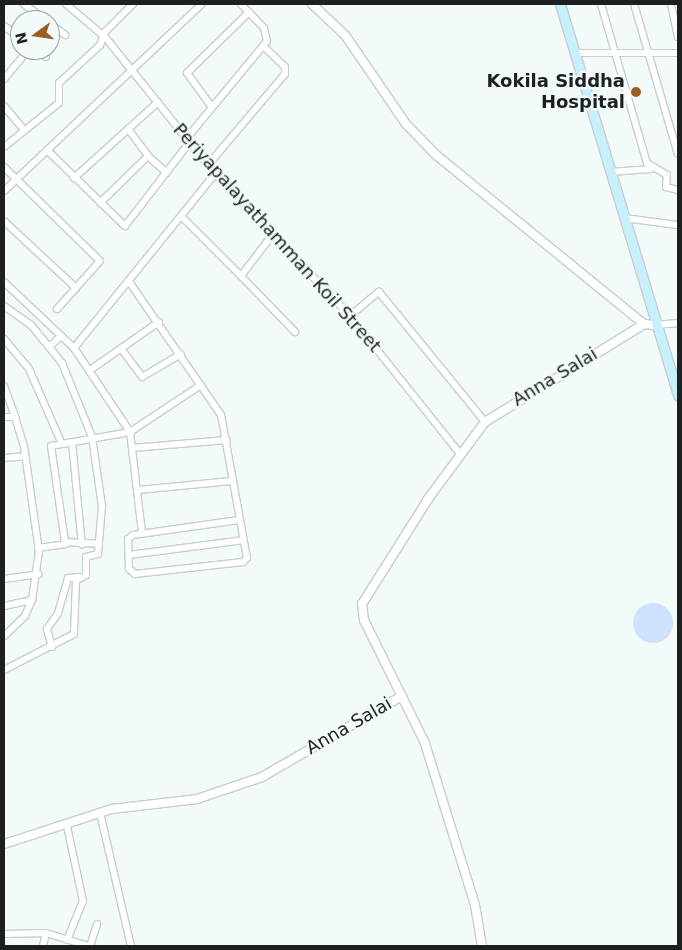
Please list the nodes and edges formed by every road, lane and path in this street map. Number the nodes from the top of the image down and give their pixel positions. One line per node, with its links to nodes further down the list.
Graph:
1 (66, 4): 14 (street, Periyapalayathamman Koil Street)
2 (133, 4): 14 (street)
3 (202, 4): 22 (street)
4 (240, 4): 10 (street)
5 (312, 4): 59 (street)
6 (560, 4): 17 (main road)
7 (601, 4): 18 (street)
8 (634, 4): 20 (street)
9 (671, 4): 11 (street)
10 (249, 12): 16 (street); 26 (street)
11 (676, 17): 15 (street)
12 (60, 31): 13 (street)
13 (65, 35)
14 (105, 37): 22 (street, Periyapalayathamman Koil Street); 28 (street)
15 (678, 37)
16 (263, 46): 26 (street); 34 (street)
17 (575, 53): 18 (street); 37 (main road)
18 (616, 53): 20 (street); 36 (street)
19 (678, 53): 20 (street)
20 (646, 54): 32 (street)
21 (20, 60): 23 (street)
22 (133, 70): 24 (street, Periyapalayathamman Koil Street); 31 (street)
23 (4, 79)
24 (158, 102): 27 (street); 29 (street, Periyapalayathamman Koil Street)
25 (4, 106): 28 (street)
26 (211, 106): 29 (street)
27 (128, 129): 33 (street); 40 (street)
28 (24, 130): 30 (street)
29 (187, 141): 34 (street, Periyapalayathamman Koil Street); 38 (street)
30 (4, 147)
31 (47, 150): 40 (street); 41 (street)
32 (678, 154)
33 (148, 156): 38 (street); 44 (street)
34 (208, 165): 39 (street, Periyapalayathamman Koil Street)
35 (4, 167): 41 (street)
36 (651, 169): 37 (street); 42 (street)
37 (610, 172): 46 (main road)
38 (167, 173): 44 (street)
39 (215, 174): 45 (street); 49 (street, Periyapalayathamman Koil Street)
40 (74, 178): 44 (street)
41 (15, 180): 43 (street); 53 (street)
42 (678, 190)
43 (4, 191)
44 (100, 204)
45 (182, 217): 50 (street); 52 (street)
46 (624, 218): 48 (street); 60 (main road)
47 (4, 221): 53 (street)
48 (678, 225)
49 (273, 234): 50 (street); 56 (street, Periyapalayathamman Koil Street)
50 (241, 276): 61 (street)
51 (4, 282): 62 (street)
52 (130, 283): 57 (street); 65 (street)
53 (76, 288): 55 (street)
54 (4, 306): 64 (street)
55 (57, 309)
56 (350, 316): 74 (street); 81 (street, Periyapalayathamman Koil Street)
57 (159, 322): 66 (street); 67 (street)
58 (678, 323): 60 (street)
59 (644, 324): 60 (street); 74 (street, Anna Salai)
60 (654, 324): 71 (main road)
61 (295, 332)
62 (61, 336): 64 (street); 65 (street)
63 (4, 339): 79 (street)
64 (50, 346): 76 (street)
65 (74, 348): 68 (street)
66 (122, 350): 67 (street); 68 (street)
67 (181, 354): 69 (street)
68 (90, 370): 75 (street)
69 (201, 385): 75 (street); 77 (street)
70 (4, 386): 73 (street)
71 (678, 396)
72 (4, 416): 73 (street)
73 (15, 417): 82 (street)
74 (485, 422): 81 (street, Anna Salai)
75 (130, 432): 76 (street); 80 (street)
76 (92, 437): 78 (street); 90 (street)
77 (227, 440): 80 (street); 84 (street)
78 (72, 442): 79 (street); 91 (street)
79 (62, 444): 89 (street)
80 (132, 448): 85 (street)
81 (461, 455): 102 (street, Anna Salai)
82 (25, 456): 83 (street); 92 (street)
83 (4, 458)
84 (232, 481): 85 (street); 86 (street)
85 (138, 490): 87 (street)
86 (239, 520): 87 (street); 88 (street)
87 (142, 533): 93 (street)
88 (244, 540): 93 (street); 93 (street)
89 (66, 544): 91 (street); 92 (street)
90 (99, 544): 91 (street); 95 (street)
91 (82, 545)
92 (38, 548): 94 (street)
93 (129, 555)
94 (39, 574): 96 (street); 97 (street)
95 (79, 577): 100 (street); 100 (street)
96 (4, 579)
97 (32, 600): 98 (street); 99 (street)
98 (4, 606)
99 (4, 636)
100 (52, 647): 101 (street)
101 (4, 670)
102 (402, 696): 103 (street, Anna Salai); 113 (street)
103 (100, 813): 104 (street, Anna Salai); 112 (street)
104 (67, 826): 105 (street, Anna Salai); 109 (street)
105 (4, 844)
106 (97, 924): 111 (street)
107 (46, 933): 108 (street); 109 (street); 110 (street)
108 (4, 934)
109 (67, 940): 111 (street)
110 (43, 946)
111 (89, 946)
112 (131, 946)
113 (482, 946)

